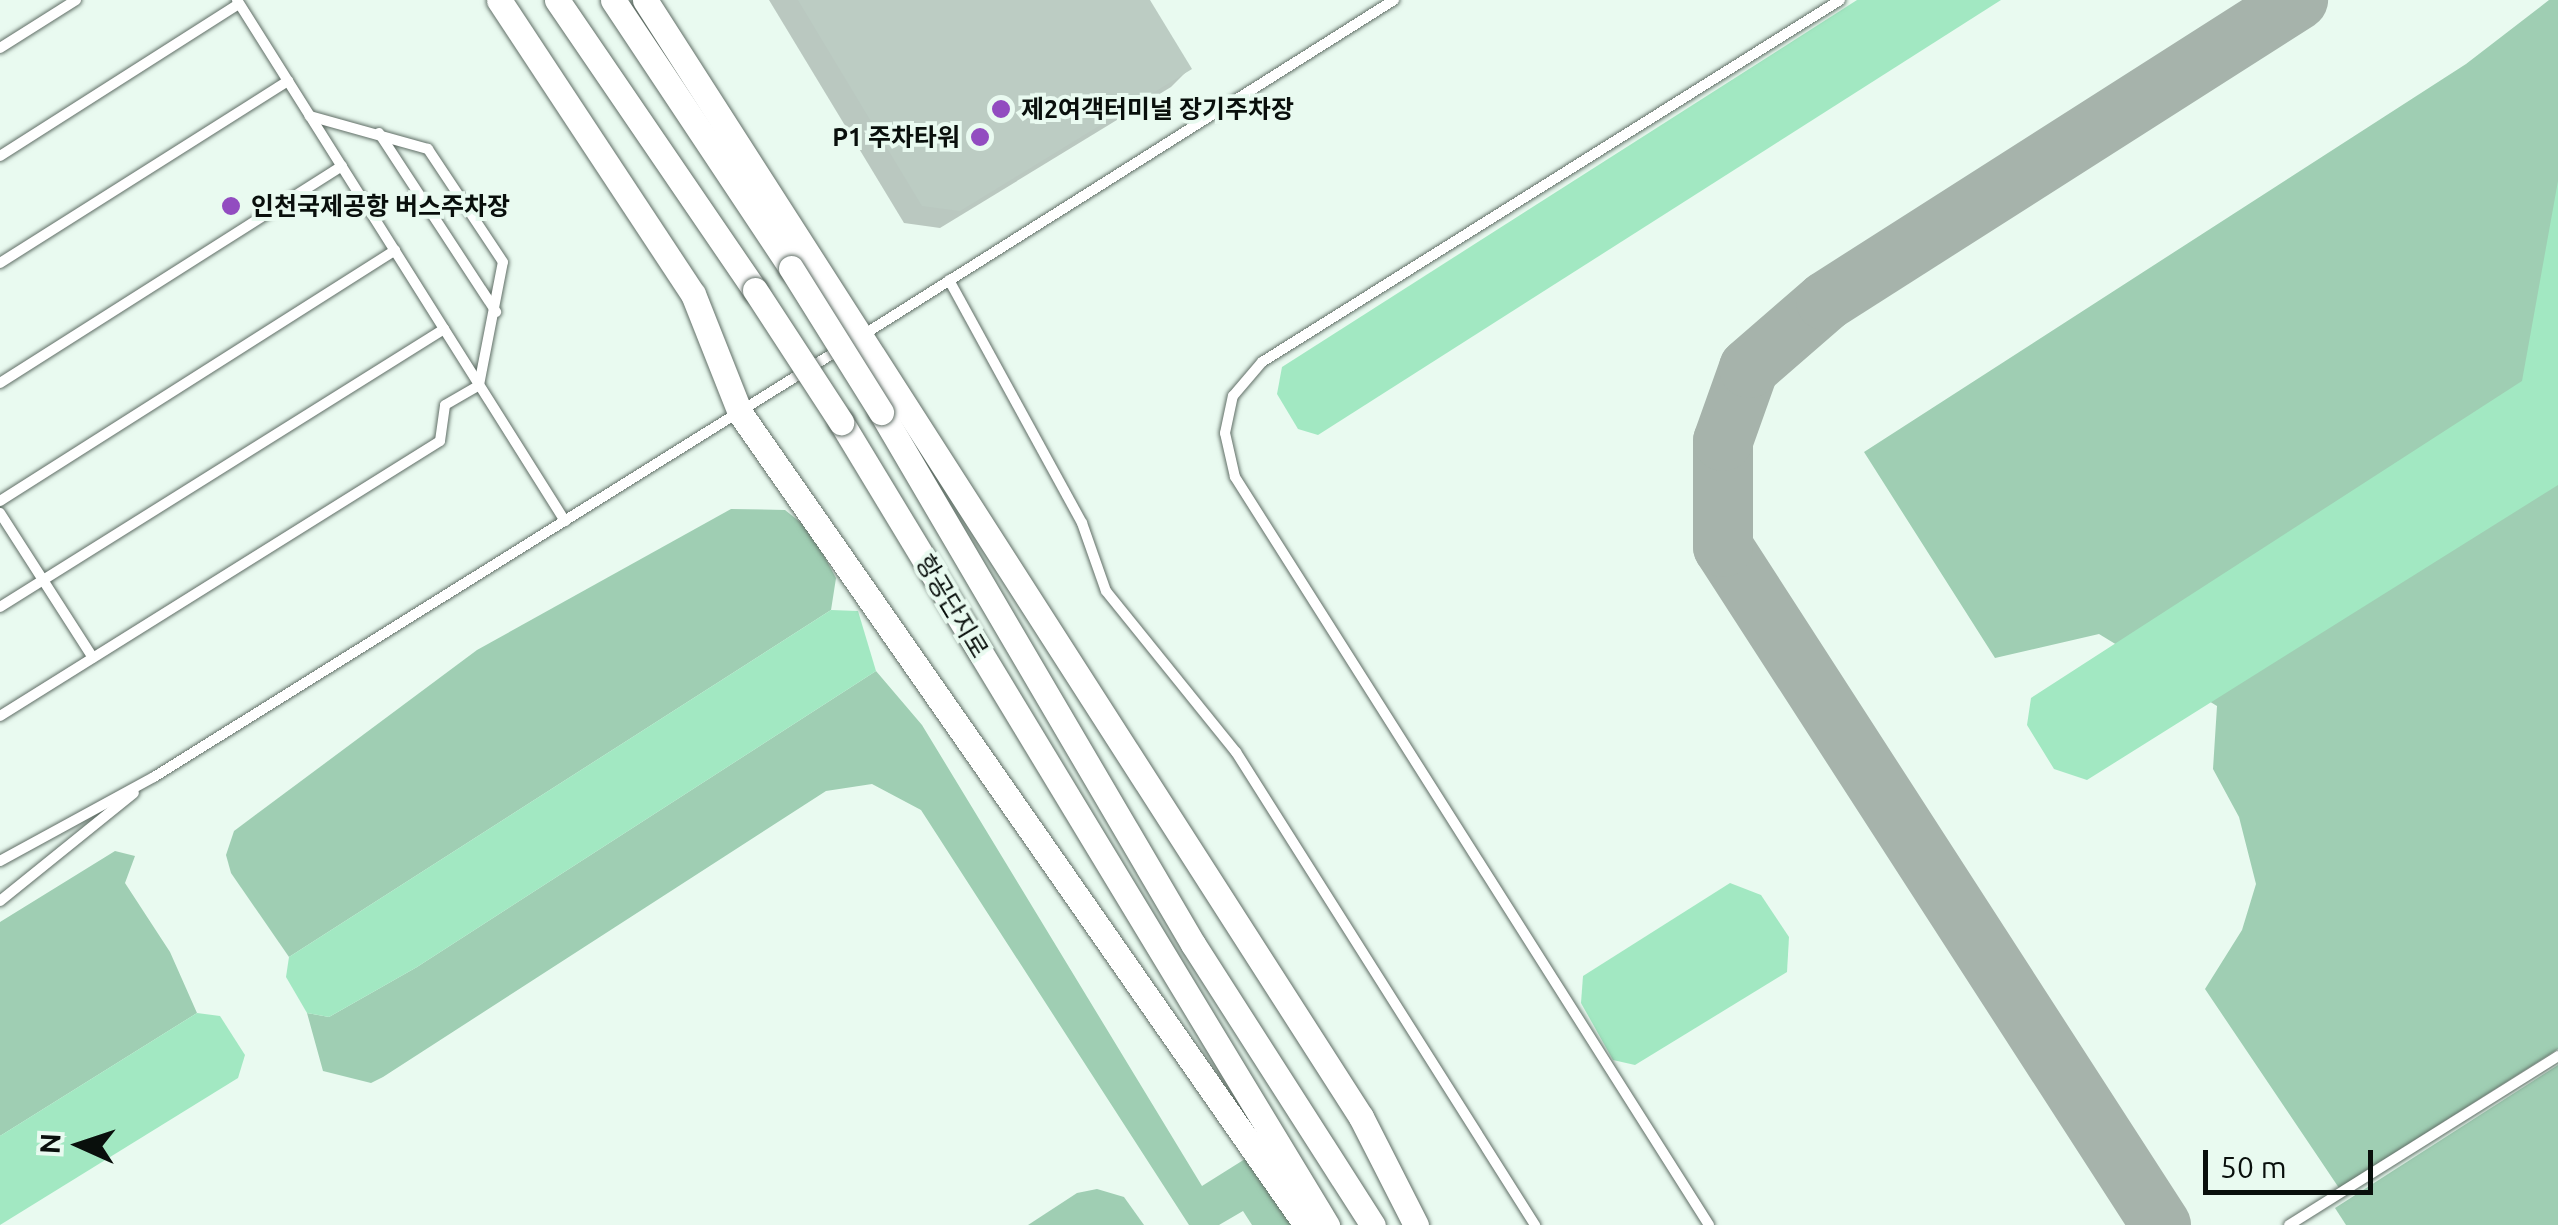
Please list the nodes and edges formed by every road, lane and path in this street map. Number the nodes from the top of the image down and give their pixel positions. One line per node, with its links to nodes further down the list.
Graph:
1 (76, 0): 9 (lane)
2 (499, 0): 23 (street)
3 (557, 0): 35 (street, 항공단지로, bridge)
4 (613, 0): 39 (street, 항공단지로, bridge)
5 (644, 0): 20 (street)
6 (1394, 0): 17 (lane)
7 (1840, 0): 41 (lane)
8 (238, 2): 10 (lane); 13 (lane)
9 (0, 48)
10 (288, 81): 11 (lane); 16 (lane)
11 (310, 116): 12 (lane); 14 (lane)
12 (379, 133): 18 (lane); 18 (lane)
13 (0, 156)
14 (342, 166): 15 (lane); 21 (lane)
15 (395, 250): 19 (lane); 24 (lane)
16 (0, 263)
17 (949, 280): 20 (lane); 40 (lane)
18 (496, 313): 22 (lane)
19 (444, 329): 22 (lane); 27 (lane)
20 (858, 338): 23 (lane); 36 (street)
21 (0, 383)
22 (479, 385): 26 (lane); 29 (lane)
23 (740, 413): 26 (lane); 35 (street)
24 (0, 501)
25 (0, 513): 27 (lane)
26 (566, 522): 31 (lane)
27 (43, 580): 28 (lane); 29 (lane)
28 (0, 607)
29 (93, 658): 30 (lane)
30 (0, 716)
31 (154, 776): 32 (lane); 33 (lane)
32 (0, 860)
33 (0, 901)
34 (2558, 1056): 42 (lane)
35 (1274, 1160): 37 (street); 38 (street, 항공단지로)
36 (1412, 1214)
37 (1306, 1225)
38 (1327, 1225)
39 (1374, 1225)
40 (1535, 1225)
41 (1709, 1225)
42 (2290, 1225)

